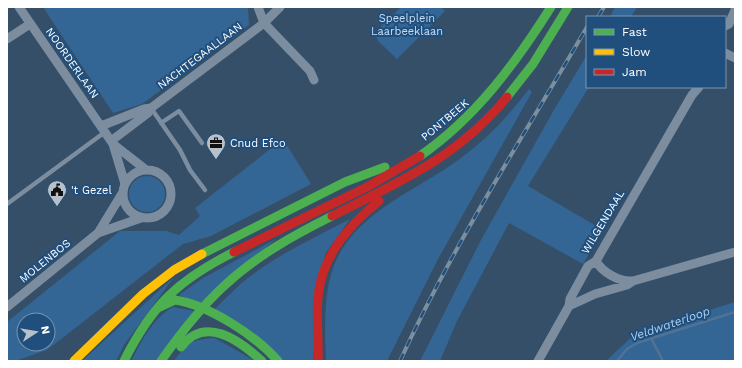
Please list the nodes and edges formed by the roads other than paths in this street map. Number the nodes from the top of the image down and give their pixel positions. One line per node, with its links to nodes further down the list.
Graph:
1 (19, 7): 10 (street, NOORDERLAAN)
2 (258, 7): 9 (street)
3 (280, 7): 9 (street, NACHTEGAALLAAN)
4 (551, 7): 22 (highway, PONTBEEK)
5 (568, 7): 24 (highway)
6 (730, 7): 8 (street)
7 (735, 10): 11 (street)
8 (726, 17)
9 (264, 23): 15 (street); 17 (street, NACHTEGAALLAAN)
10 (30, 24): 12 (street); 19 (street, NOORDERLAAN)
11 (726, 26)
12 (7, 39)
13 (726, 54): 14 (street)
14 (735, 58)
15 (314, 80)
16 (692, 91): 31 (street, WILGENDAAL)
17 (151, 108): 18 (lane); 19 (street, NACHTEGAALLAAN); 20 (street, NACHTEGAALLAAN)
18 (161, 123): 21 (lane); 26 (lane)
19 (103, 129): 20 (street, NOORDERLAAN); 27 (lane)
20 (112, 143): 23 (street, MOLENBOS); 25 (street)
21 (202, 143)
22 (412, 161): 35 (highway, PONTBEEK); 37 (highway)
23 (145, 169): 25 (street, MOLENBOS); 28 (street, MOLENBOS)
24 (409, 178): 36 (highway); 43 (highway)
25 (124, 188): 28 (street); 29 (street, MOLENBOS)
26 (205, 190)
27 (7, 204)
28 (141, 218): 29 (street, MOLENBOS)
29 (98, 233): 34 (street, MOLENBOS)
30 (735, 252): 32 (street)
31 (596, 261): 32 (street); 33 (street, WILGENDAAL)
32 (633, 281): 33 (street)
33 (569, 306): 44 (street, WILGENDAAL)
34 (7, 307)
35 (156, 309): 36 (highway); 38 (highway, PONTBEEK)
36 (201, 309): 39 (highway); 42 (highway)
37 (74, 361)
38 (124, 361)
39 (161, 361)
40 (170, 361): 41 (highway)
41 (262, 361)
42 (278, 361)
43 (318, 361)
44 (538, 361)

